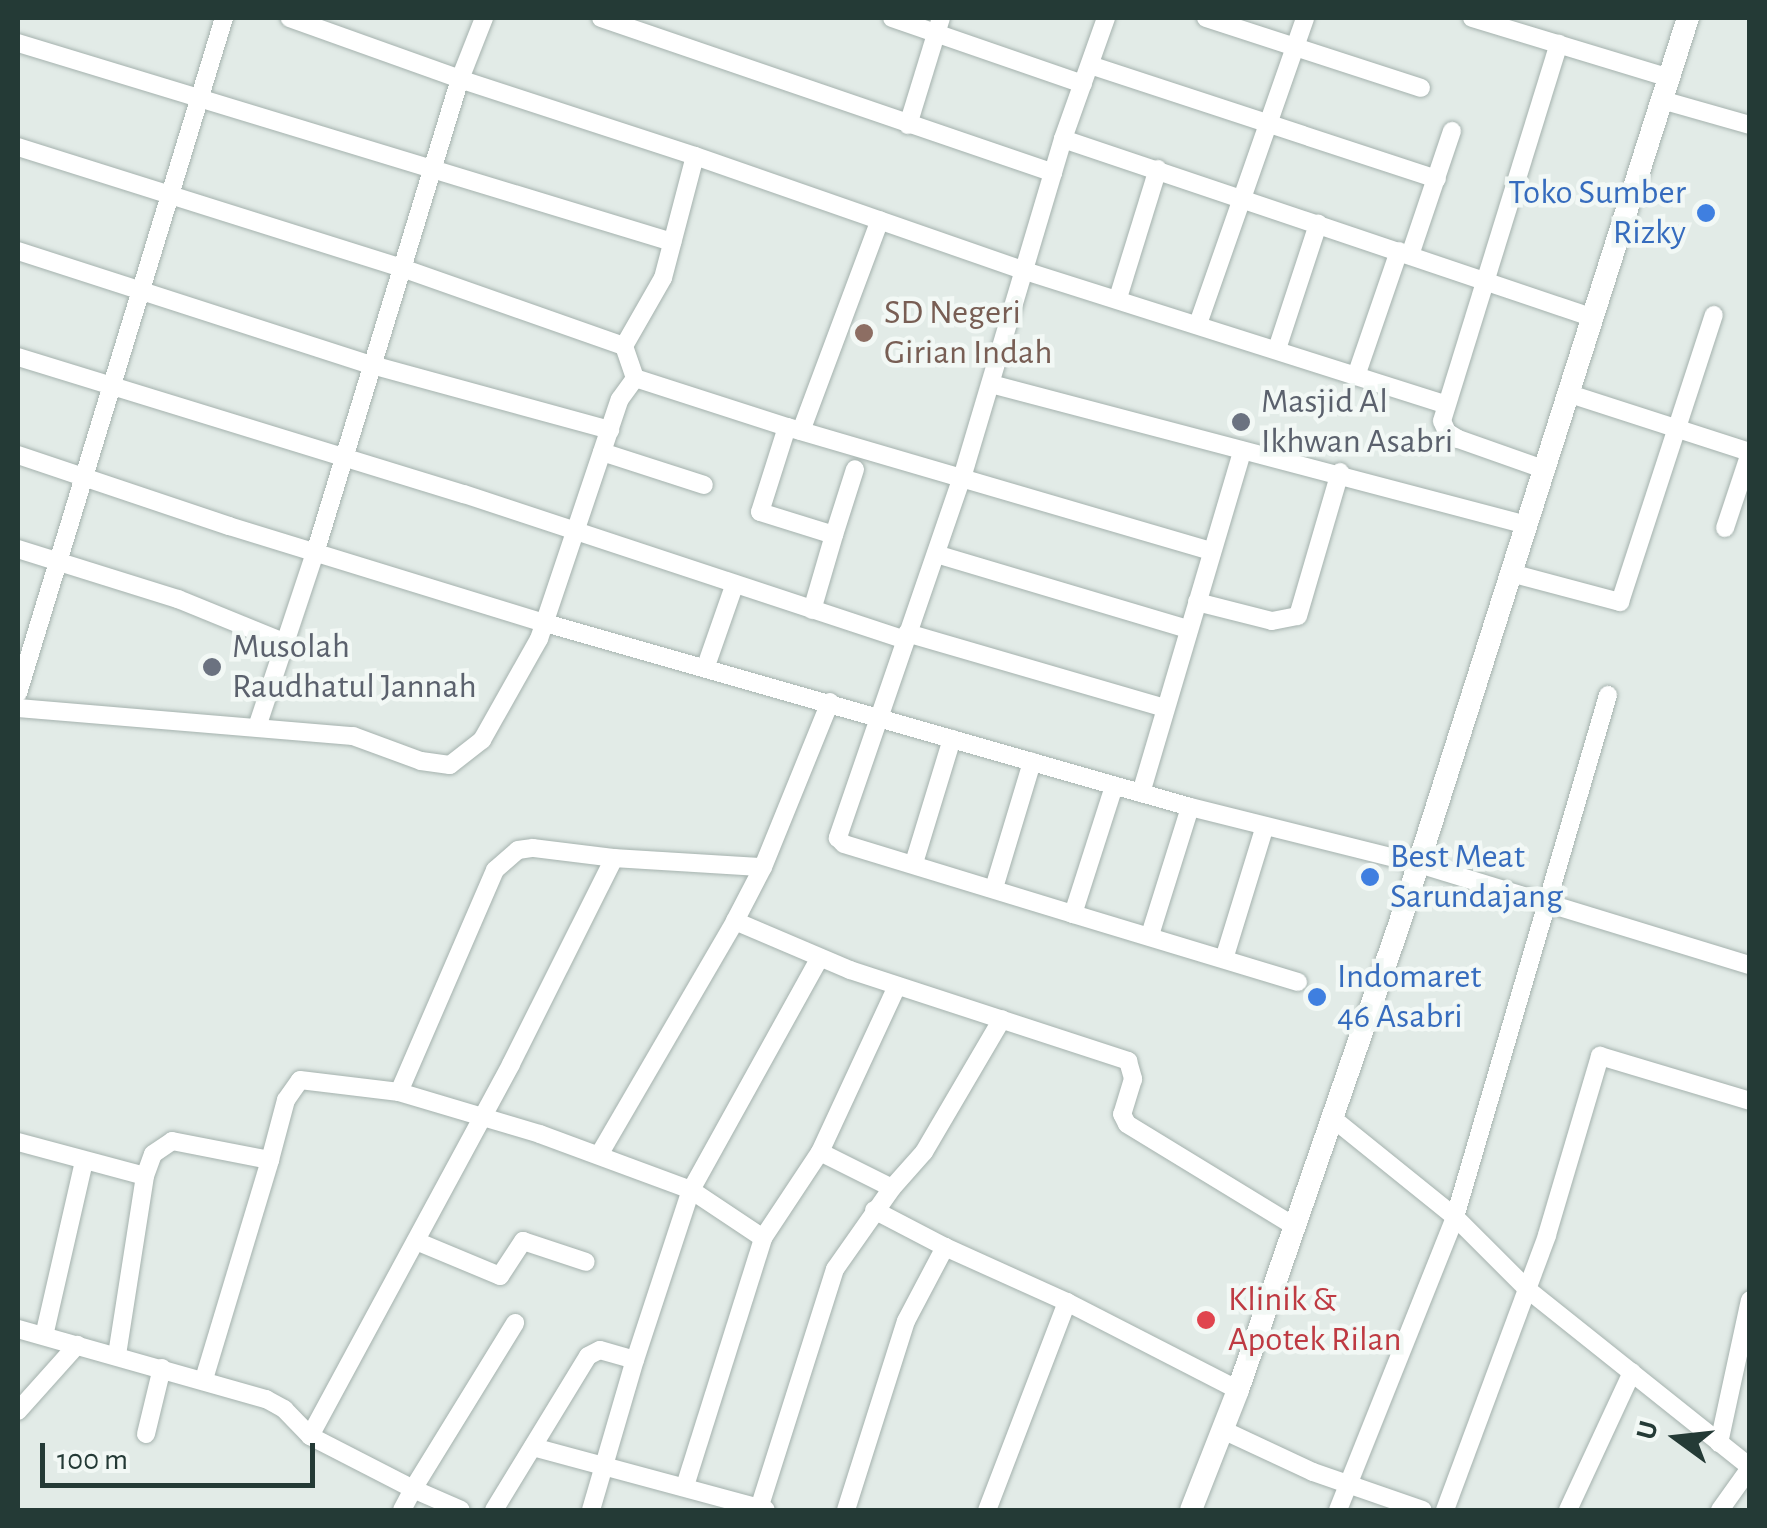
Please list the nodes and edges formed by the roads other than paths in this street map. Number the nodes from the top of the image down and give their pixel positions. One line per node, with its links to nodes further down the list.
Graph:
1 (224, 18): 20 (street)
2 (290, 18): 17 (street)
3 (484, 18): 17 (street)
4 (601, 18): 23 (street)
5 (892, 18): 11 (street)
6 (1106, 18): 15 (street)
7 (1206, 18): 14 (street)
8 (1305, 18): 14 (street)
9 (1472, 18): 13 (street)
10 (1688, 18): 16 (street)
11 (938, 25): 18 (street); 23 (street)
12 (18, 43): 20 (street)
13 (1559, 44): 16 (street); 42 (street)
14 (1295, 47): 19 (street); 22 (street)
15 (1090, 64): 18 (street); 22 (street)
16 (1670, 78): 21 (street)
17 (460, 79): 28 (street); 30 (street)
18 (1083, 84): 26 (street)
19 (1421, 88)
20 (202, 96): 30 (street); 33 (street)
21 (1662, 100): 24 (street); 46 (street)
22 (1269, 123): 32 (street); 34 (street)
23 (908, 125): 31 (street)
24 (1750, 125)
25 (1452, 131): 32 (street)
26 (1063, 140): 29 (street); 31 (street)
27 (18, 147): 33 (street)
28 (694, 156): 35 (street); 37 (street)
29 (1158, 169): 34 (street); 44 (street)
30 (434, 170): 37 (street); 40 (street)
31 (1053, 173): 41 (street)
32 (1436, 179): 39 (street)
33 (171, 197): 40 (street); 43 (street)
34 (1242, 197): 36 (street); 47 (street)
35 (880, 220): 41 (street); 59 (street)
36 (1318, 224): 39 (street); 49 (street)
37 (672, 242): 48 (street)
38 (18, 251): 43 (street)
39 (1405, 253): 42 (street); 52 (street)
40 (402, 268): 48 (street); 51 (street)
41 (1026, 271): 44 (street); 54 (street)
42 (1486, 280): 46 (street); 57 (street)
43 (144, 292): 51 (street); 55 (street)
44 (1118, 298): 47 (street)
45 (1714, 315): 58 (street)
46 (1594, 318): 56 (street)
47 (1198, 324): 49 (street)
48 (624, 346): 53 (street)
49 (1277, 350): 52 (street)
50 (18, 357): 55 (street)
51 (372, 365): 60 (street); 65 (street)
52 (1356, 376): 57 (street)
53 (636, 378): 59 (street); 60 (street)
54 (992, 384): 61 (street); 70 (street)
55 (114, 387): 65 (street); 69 (street)
56 (1570, 394): 58 (street); 67 (street)
57 (1445, 404): 67 (street)
58 (1677, 427): 63 (street); 81 (street)
59 (794, 429): 70 (street); 75 (street)
60 (610, 430): 62 (street)
61 (1242, 451): 68 (street); 77 (street)
62 (602, 452): 71 (street); 74 (street)
63 (1750, 452): 73 (street)
64 (18, 455): 69 (street)
65 (342, 460): 74 (street); 78 (street)
66 (855, 469): 75 (street)
67 (1546, 470): 72 (street)
68 (1340, 472): 72 (street); 83 (street)
69 (84, 475): 78 (street); 80 (street)
70 (962, 478): 77 (street); 79 (street)
71 (704, 484)
72 (1526, 525): 81 (street)
73 (1724, 528)
74 (576, 532): 82 (street); 85 (street)
75 (834, 535): 84 (street)
76 (18, 549): 80 (street)
77 (1211, 551): 83 (street)
78 (316, 553): 85 (street); 90 (street)
79 (936, 554): 86 (street); 89 (street)
80 (57, 560): 88 (street); 90 (street)
81 (1511, 572): 107 (street)
82 (734, 586): 84 (street); 91 (street)
83 (1196, 602): 86 (street)
84 (812, 610): 89 (street)
85 (545, 623): 91 (street); 98 (street)
86 (1188, 629): 96 (street)
87 (18, 633): 88 (street)
88 (38, 633): 92 (street)
89 (906, 636): 96 (street); 97 (street)
90 (286, 643): 98 (street)
91 (706, 666): 94 (street)
92 (18, 693)
93 (1608, 695): 110 (street)
94 (830, 702): 97 (street); 108 (street)
95 (18, 708): 98 (street)
96 (1165, 708): 102 (street)
97 (880, 716): 99 (street); 106 (street)
98 (257, 727)
99 (952, 739): 100 (street); 106 (street)
100 (1032, 762): 101 (street); 109 (street)
101 (1114, 786): 102 (street); 111 (street)
102 (1141, 793): 103 (street)
103 (1190, 807): 104 (street); 113 (street)
104 (1265, 826): 107 (street); 115 (street)
105 (614, 858): 108 (street); 120 (street); 122 (street)
106 (914, 863): 109 (street)
107 (1419, 864): 110 (street); 123 (street)
108 (763, 867): 112 (street)
109 (994, 888): 111 (street)
110 (1548, 906): 116 (street); 133 (street)
111 (1074, 914): 113 (street)
112 (735, 921): 114 (street); 126 (street)
113 (1150, 936): 115 (street)
114 (819, 959): 118 (street); 131 (street)
115 (1224, 959): 117 (street)
116 (1750, 965)
117 (1298, 982)
118 (896, 986): 119 (street); 125 (street)
119 (1002, 1019): 130 (street); 134 (street)
120 (399, 1092): 122 (street); 128 (street)
121 (1750, 1101): 139 (street)
122 (482, 1116): 126 (street); 136 (street)
123 (1331, 1117): 133 (street); 134 (street)
124 (18, 1147): 127 (street)
125 (820, 1152): 130 (street); 135 (street)
126 (599, 1155): 131 (street)
127 (84, 1160): 129 (street); 144 (street)
128 (270, 1160): 129 (street); 150 (street)
129 (145, 1176): 146 (street)
130 (892, 1188): 132 (street)
131 (691, 1190): 135 (street); 147 (street)
132 (874, 1210): 137 (street); 167 (street)
133 (1454, 1216): 139 (street); 160 (street)
134 (1294, 1226): 151 (street)
135 (763, 1238): 161 (street)
136 (416, 1241): 138 (street); 155 (street)
137 (945, 1247): 141 (street); 168 (street)
138 (586, 1262)
139 (1528, 1289): 149 (street); 173 (street)
140 (1750, 1300): 156 (street)
141 (1067, 1302): 151 (street); 169 (street)
142 (515, 1323): 162 (street)
143 (18, 1329): 144 (street)
144 (44, 1336): 145 (street)
145 (77, 1345): 146 (street); 152 (street)
146 (116, 1355): 148 (street)
147 (635, 1360): 157 (street); 158 (street)
148 (162, 1368): 150 (street); 154 (street)
149 (1632, 1372): 156 (street); 174 (street)
150 (204, 1379): 155 (street)
151 (1238, 1390): 153 (street)
152 (18, 1411)
153 (1223, 1430): 160 (street); 170 (street)
154 (146, 1434)
155 (310, 1436): 162 (street)
156 (1718, 1442): 159 (street)
157 (533, 1447): 158 (street); 165 (street)
158 (605, 1464): 161 (street); 166 (street)
159 (1750, 1467): 175 (street)
160 (1348, 1485): 171 (street); 172 (street)
161 (685, 1486): 167 (street)
162 (413, 1489): 163 (street); 164 (street)
163 (402, 1510)
164 (461, 1510)
165 (494, 1510)
166 (591, 1510)
167 (763, 1510)
168 (846, 1510)
169 (987, 1510)
170 (1191, 1510)
171 (1338, 1510)
172 (1422, 1510)
173 (1445, 1510)
174 (1568, 1510)
175 (1720, 1510)

